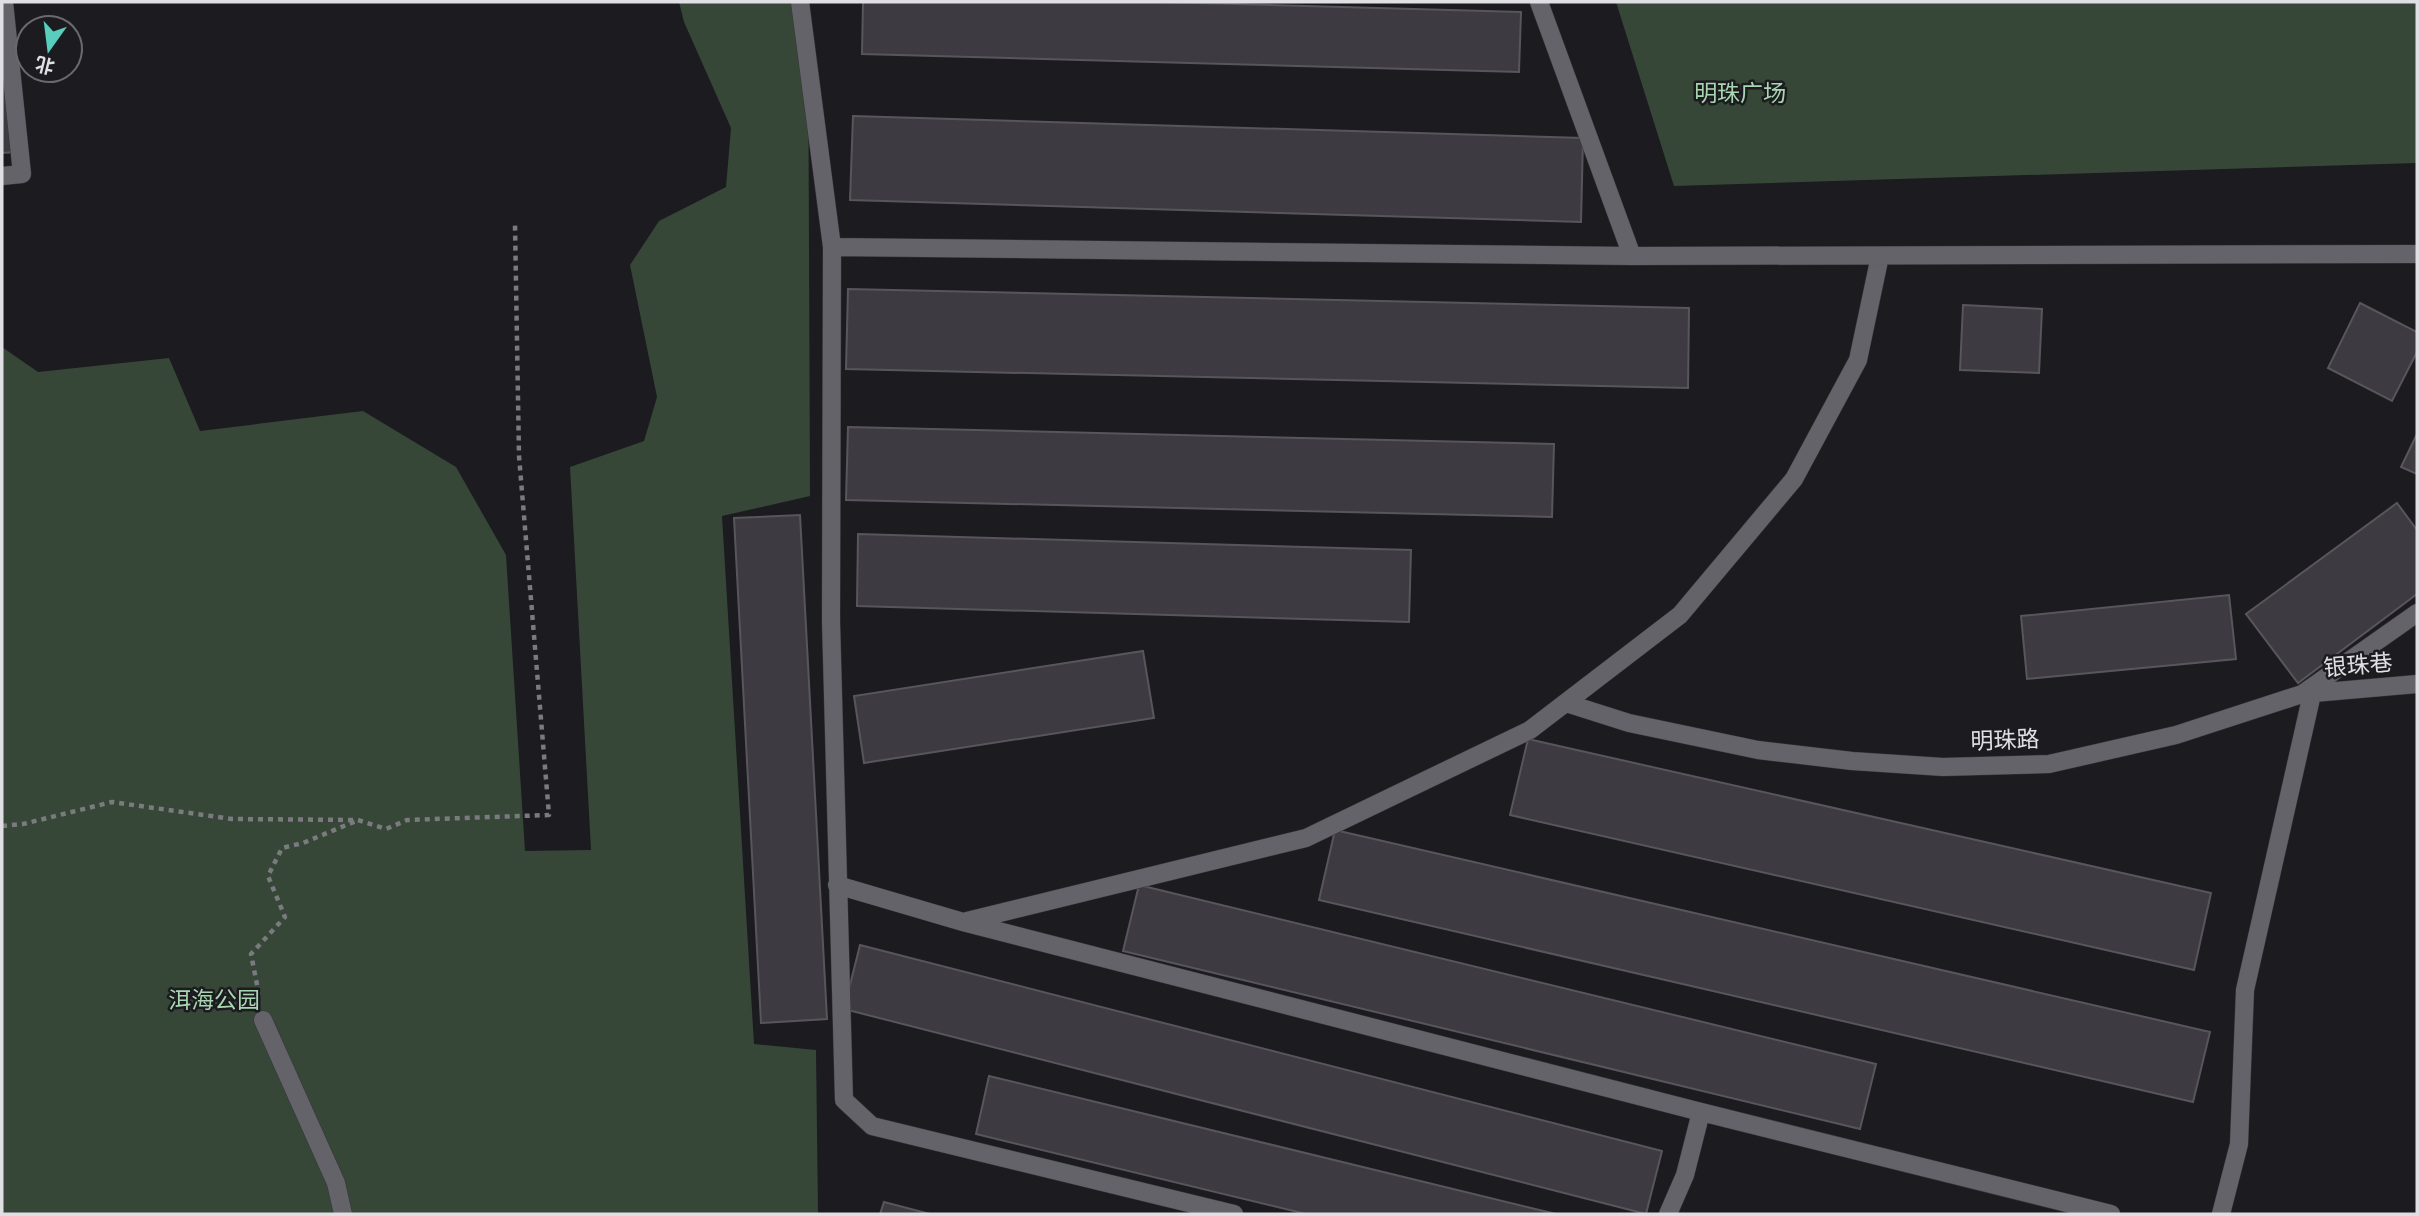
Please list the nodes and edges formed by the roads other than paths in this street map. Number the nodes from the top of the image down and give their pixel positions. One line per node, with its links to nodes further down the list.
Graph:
1 (4, 2): 4 (street)
2 (800, 2): 5 (street)
3 (1539, 2): 7 (street)
4 (2, 176)
5 (832, 247): 7 (street); 13 (street)
6 (2417, 254): 8 (street)
7 (1632, 256): 8 (street)
8 (1880, 256): 12 (street)
9 (2417, 613): 11 (street, 明珠路)
10 (2417, 684): 11 (street, 银珠巷)
11 (2307, 694): 12 (street, 明珠路); 21 (street)
12 (1566, 702): 14 (street)
13 (837, 885): 14 (street); 18 (street)
14 (963, 922): 16 (street)
15 (263, 1020): 17 (street)
16 (1701, 1112): 19 (street); 20 (street)
17 (343, 1214)
18 (1234, 1214)
19 (1668, 1214)
20 (2111, 1214)
21 (2221, 1214)

